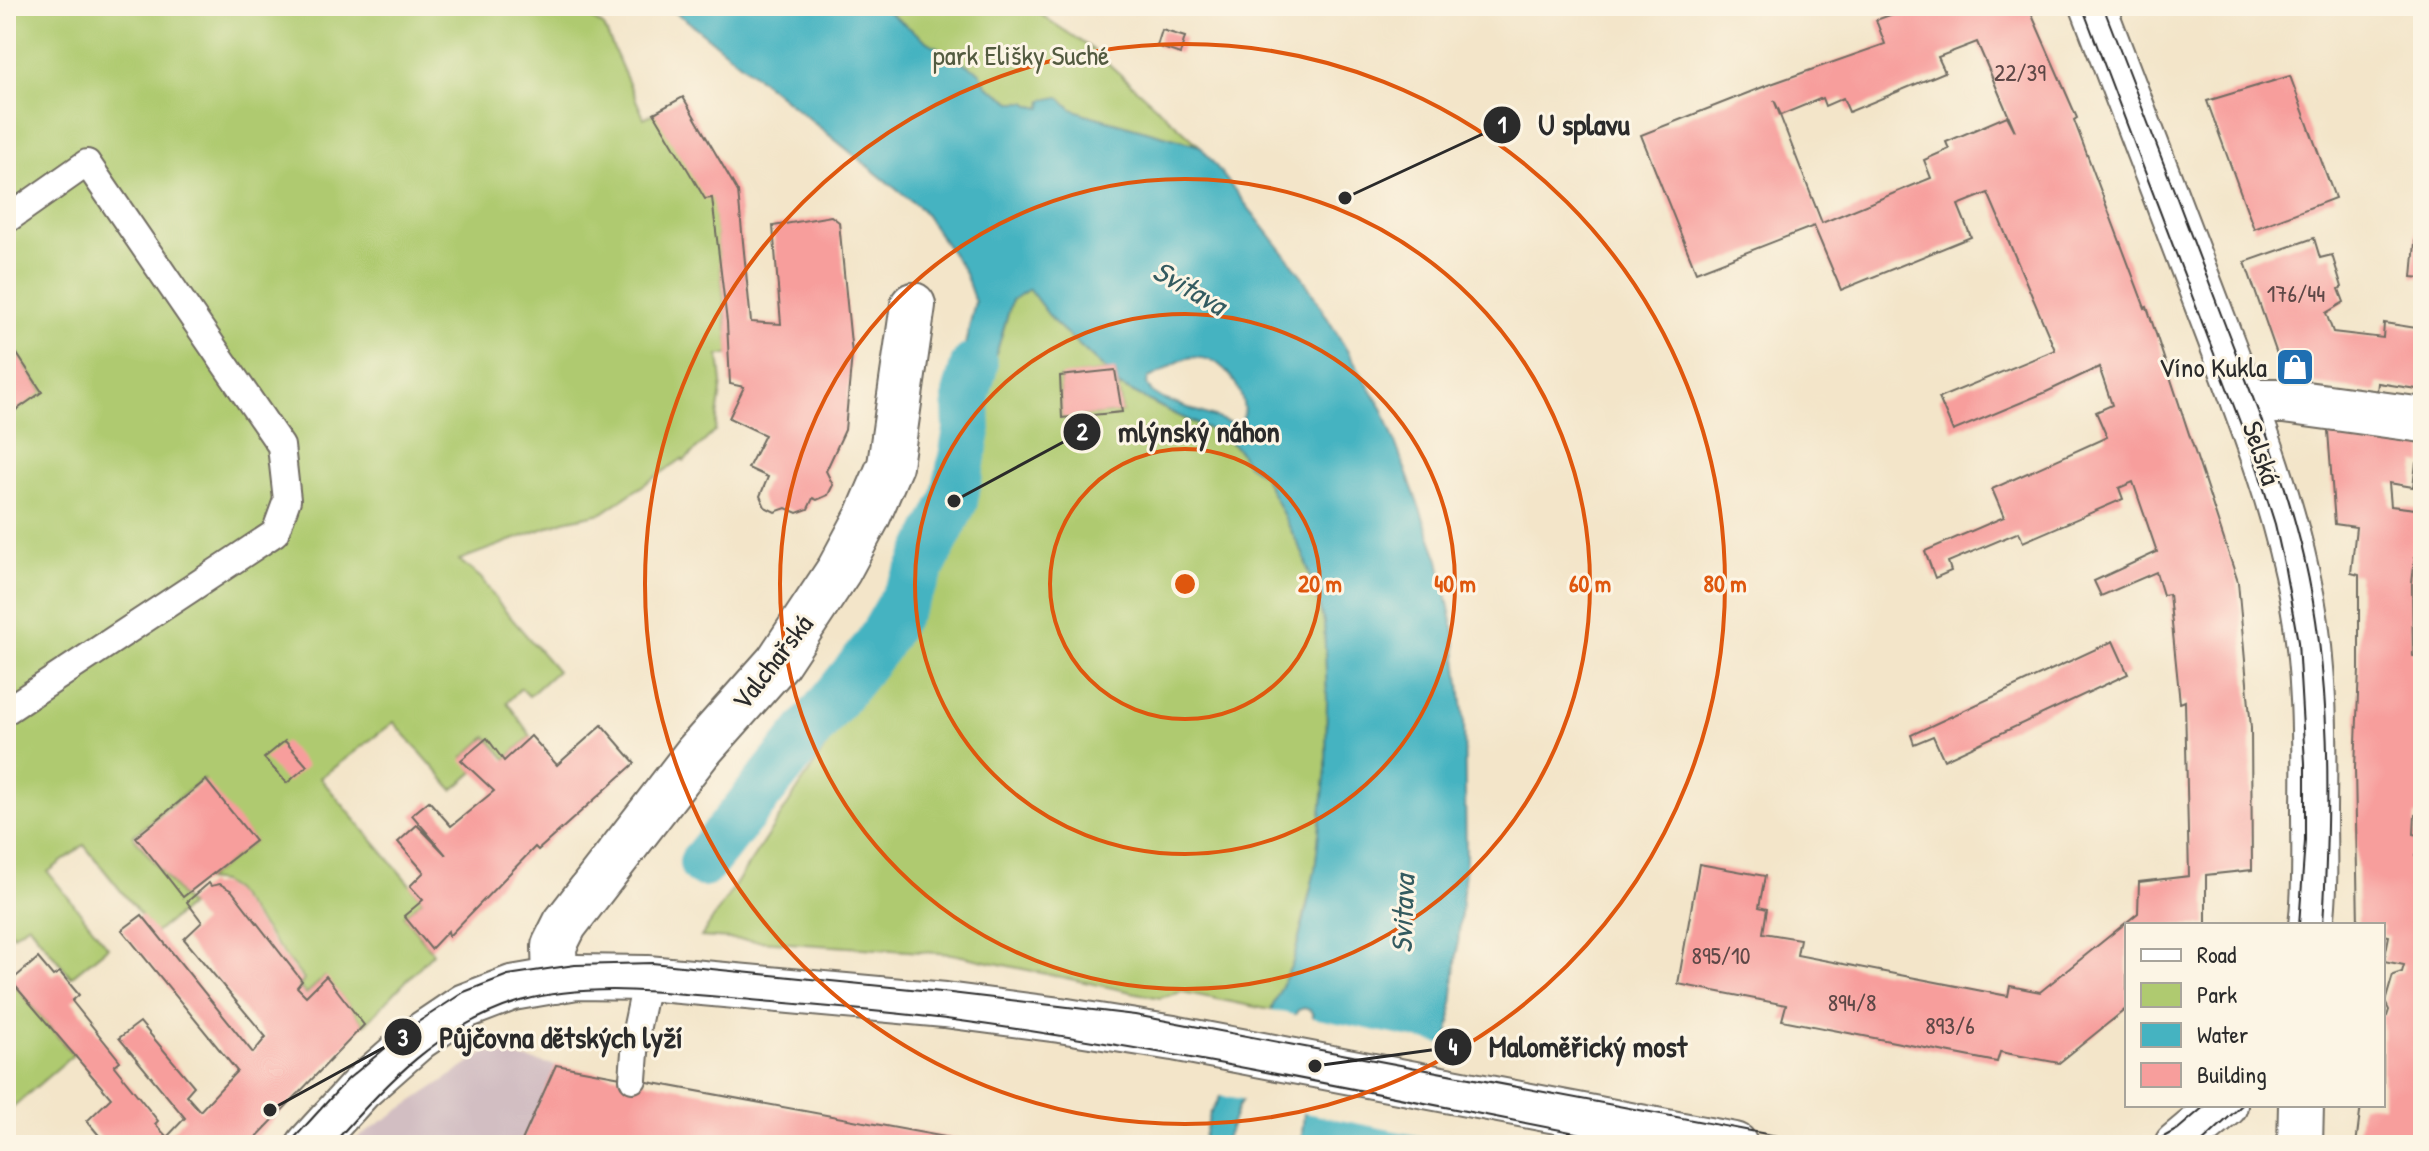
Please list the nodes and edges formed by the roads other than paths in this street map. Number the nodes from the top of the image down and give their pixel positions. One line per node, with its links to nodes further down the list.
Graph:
1 (2093, 6): 4 (street, Selská)
2 (6, 220): 6 (lane)
3 (913, 305): 9 (street, Valchařská)
4 (2244, 401): 5 (street); 7 (street, Selská)
5 (2423, 420)
6 (6, 711)
7 (2311, 923)
8 (647, 978): 9 (street); 10 (lane); 14 (street)
9 (555, 981): 13 (street)
10 (633, 1079)
11 (2223, 1107): 15 (street)
12 (2301, 1107): 16 (street)
13 (309, 1145)
14 (1735, 1145)
15 (2177, 1145)
16 (2300, 1145)

